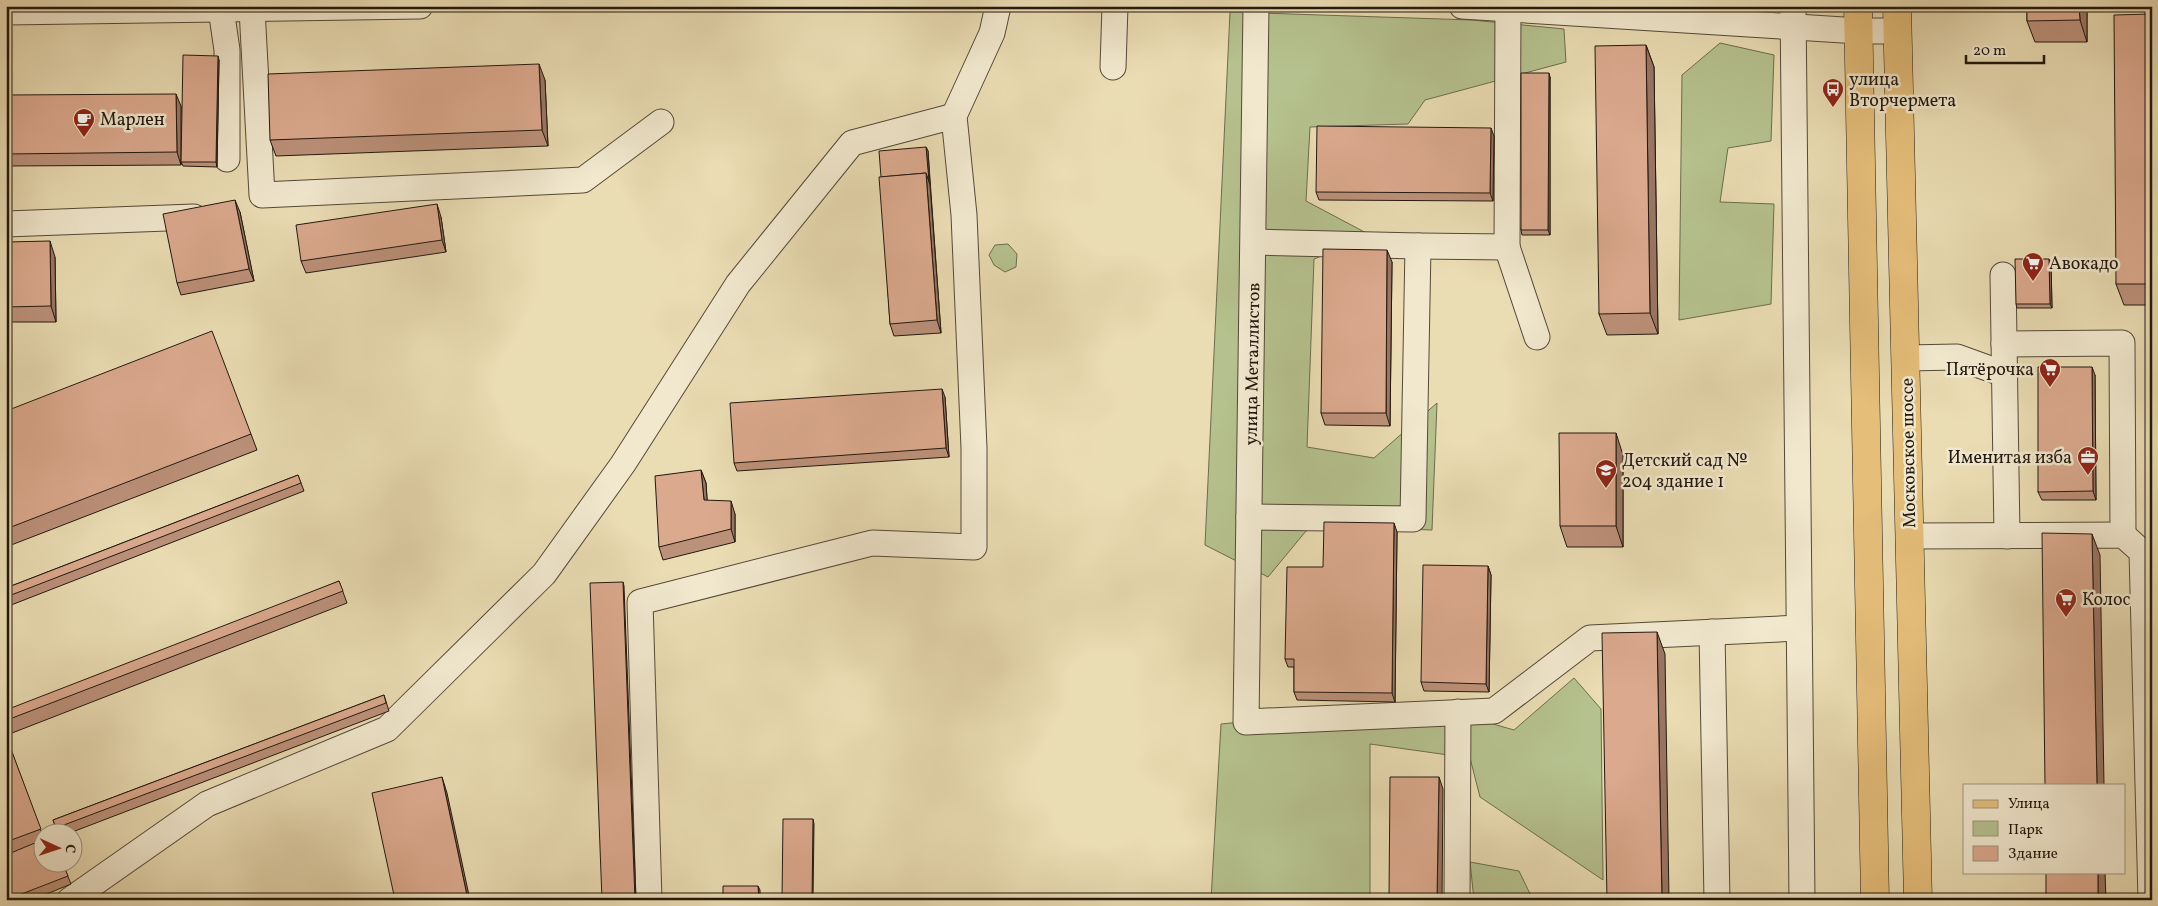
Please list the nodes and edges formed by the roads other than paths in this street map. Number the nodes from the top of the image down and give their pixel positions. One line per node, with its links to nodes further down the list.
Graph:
1 (420, 6): 9 (street)
2 (998, 6): 15 (street)
3 (1115, 6): 14 (street)
4 (1256, 6): 20 (street, улица Металлистов)
5 (1462, 6): 7 (street)
6 (162, 8): 8 (street); 10 (street)
7 (1508, 8): 11 (street); 22 (street)
8 (221, 9): 9 (street); 17 (street)
9 (252, 9): 16 (street)
10 (6, 12)
11 (1793, 16): 12 (street); 33 (street)
12 (1859, 18): 13 (street); 41 (main road)
13 (1898, 19): 26 (main road, Московское шоссе)
14 (1113, 67)
15 (954, 116): 36 (street); 37 (street)
16 (661, 122)
17 (227, 159)
18 (194, 217): 19 (street)
19 (6, 224)
20 (1254, 242): 21 (street); 28 (street, улица Металлистов)
21 (1418, 246): 22 (street); 28 (street)
22 (1507, 246): 24 (street)
23 (2003, 275): 25 (street)
24 (1537, 336)
25 (2004, 344): 27 (street); 29 (street)
26 (1906, 358): 27 (street); 30 (main road, Московское шоссе)
27 (2004, 374): 31 (street)
28 (1250, 517): 35 (street, улица Металлистов)
29 (2122, 535): 31 (street); 32 (street)
30 (1910, 536): 31 (street); 42 (main road, Московское шоссе)
31 (2007, 536)
32 (2148, 604): 43 (street)
33 (1800, 628): 34 (street); 40 (street)
34 (1712, 632): 35 (street); 39 (street)
35 (1458, 712): 38 (street)
36 (70, 900)
37 (649, 900)
38 (1457, 900)
39 (1717, 900)
40 (1802, 900)
41 (1875, 900)
42 (1918, 900)
43 (2151, 900)

